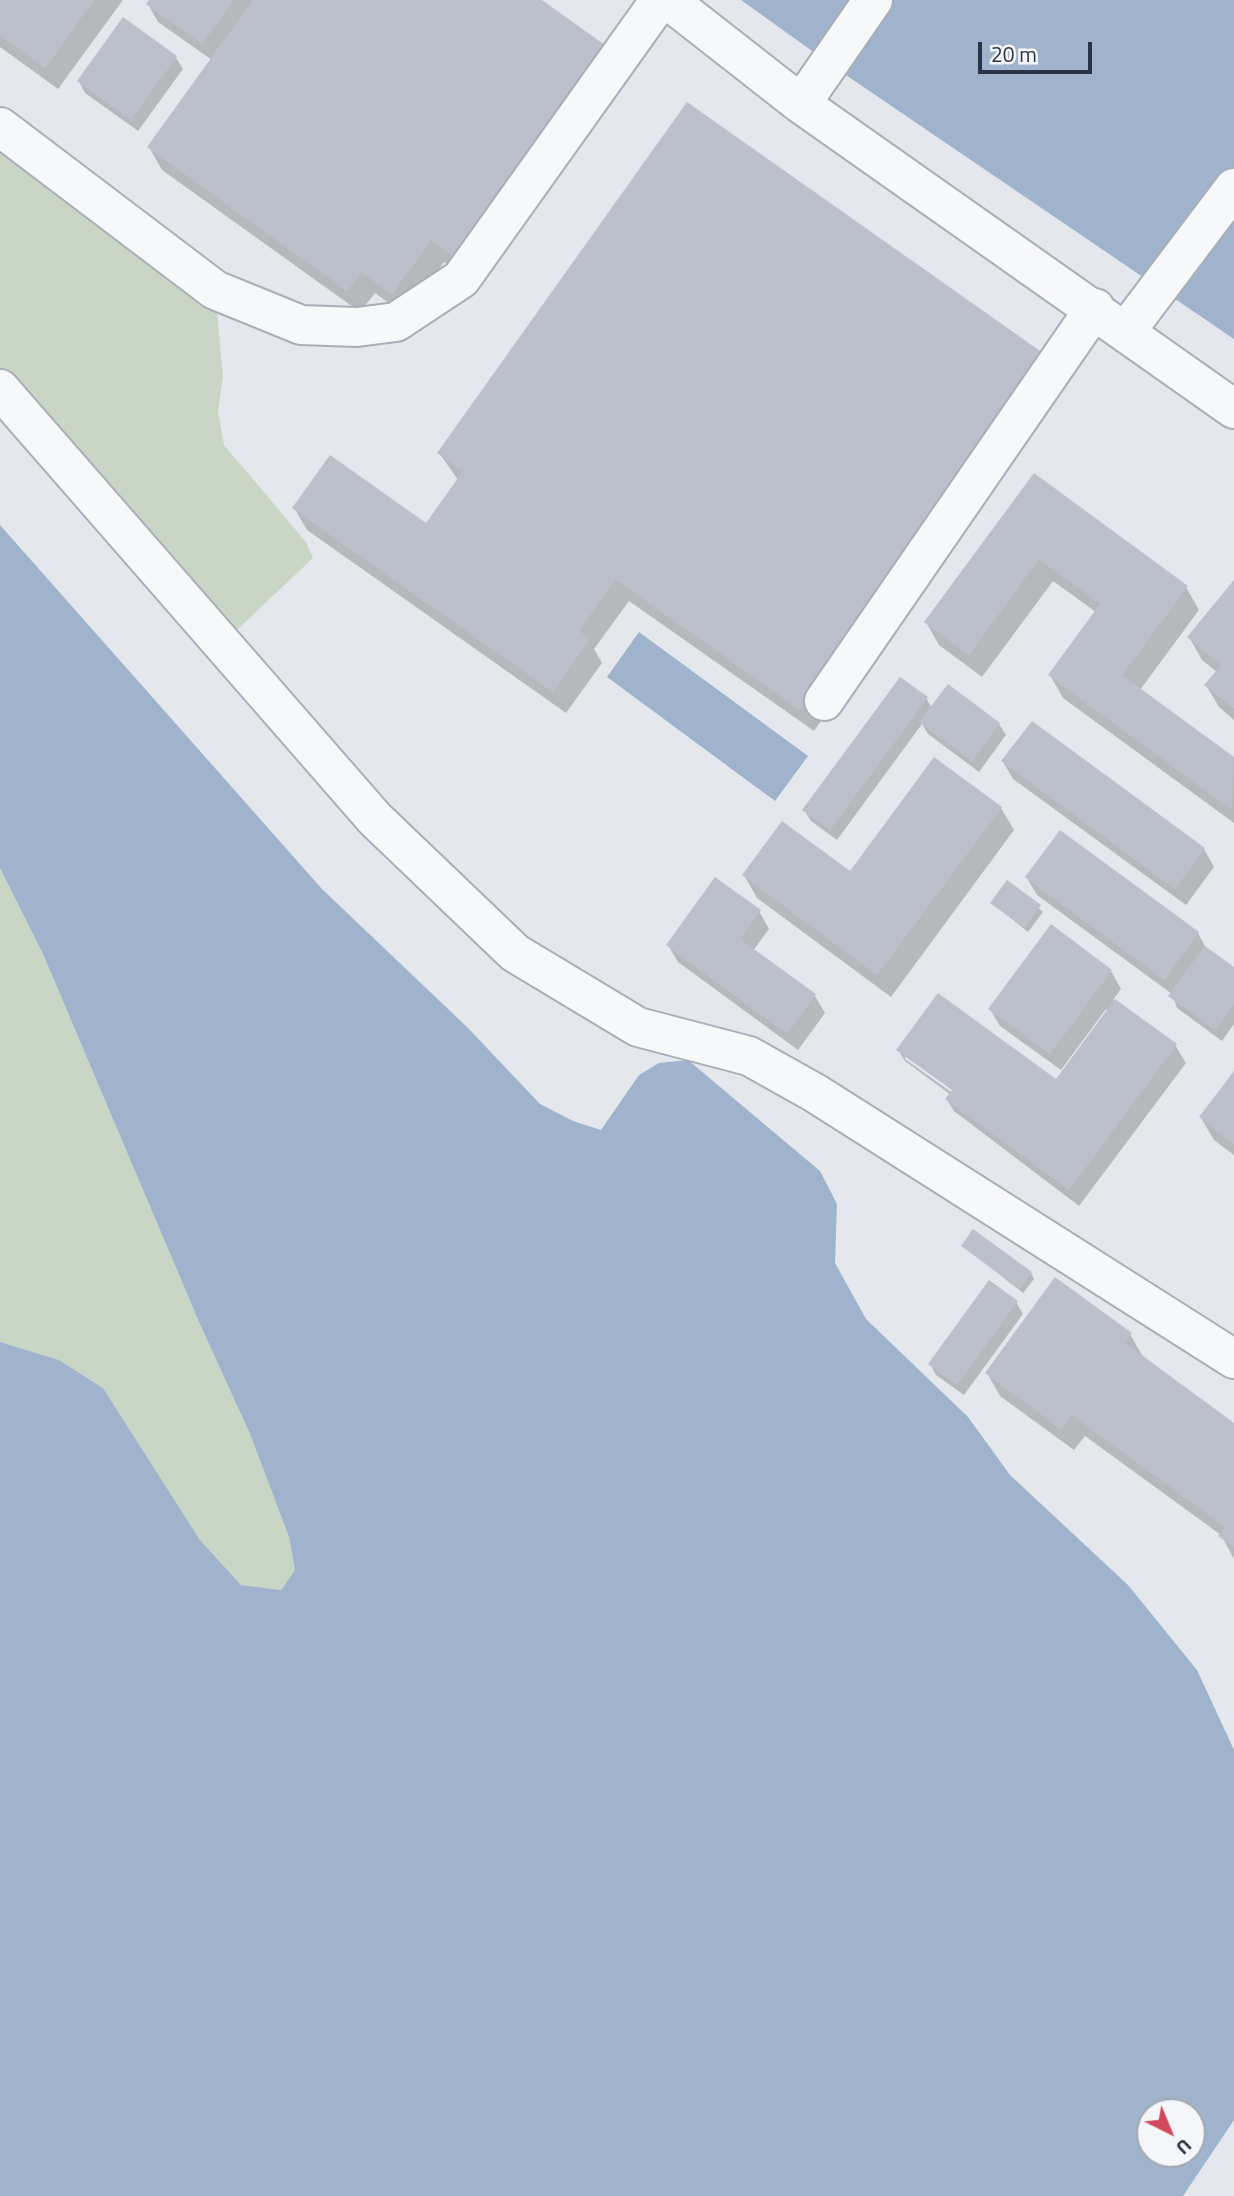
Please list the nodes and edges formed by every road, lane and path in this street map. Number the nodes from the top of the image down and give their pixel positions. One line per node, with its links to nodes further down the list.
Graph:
1 (660, 0): 5 (street)
2 (668, 0): 4 (street)
3 (873, 0): 4 (street)
4 (801, 104): 7 (street)
5 (3, 136)
6 (1234, 188): 8 (street)
7 (1095, 308): 8 (street); 11 (street)
8 (1126, 331): 10 (street)
9 (0, 388): 12 (street)
10 (1234, 409)
11 (824, 701)
12 (1234, 1359)

